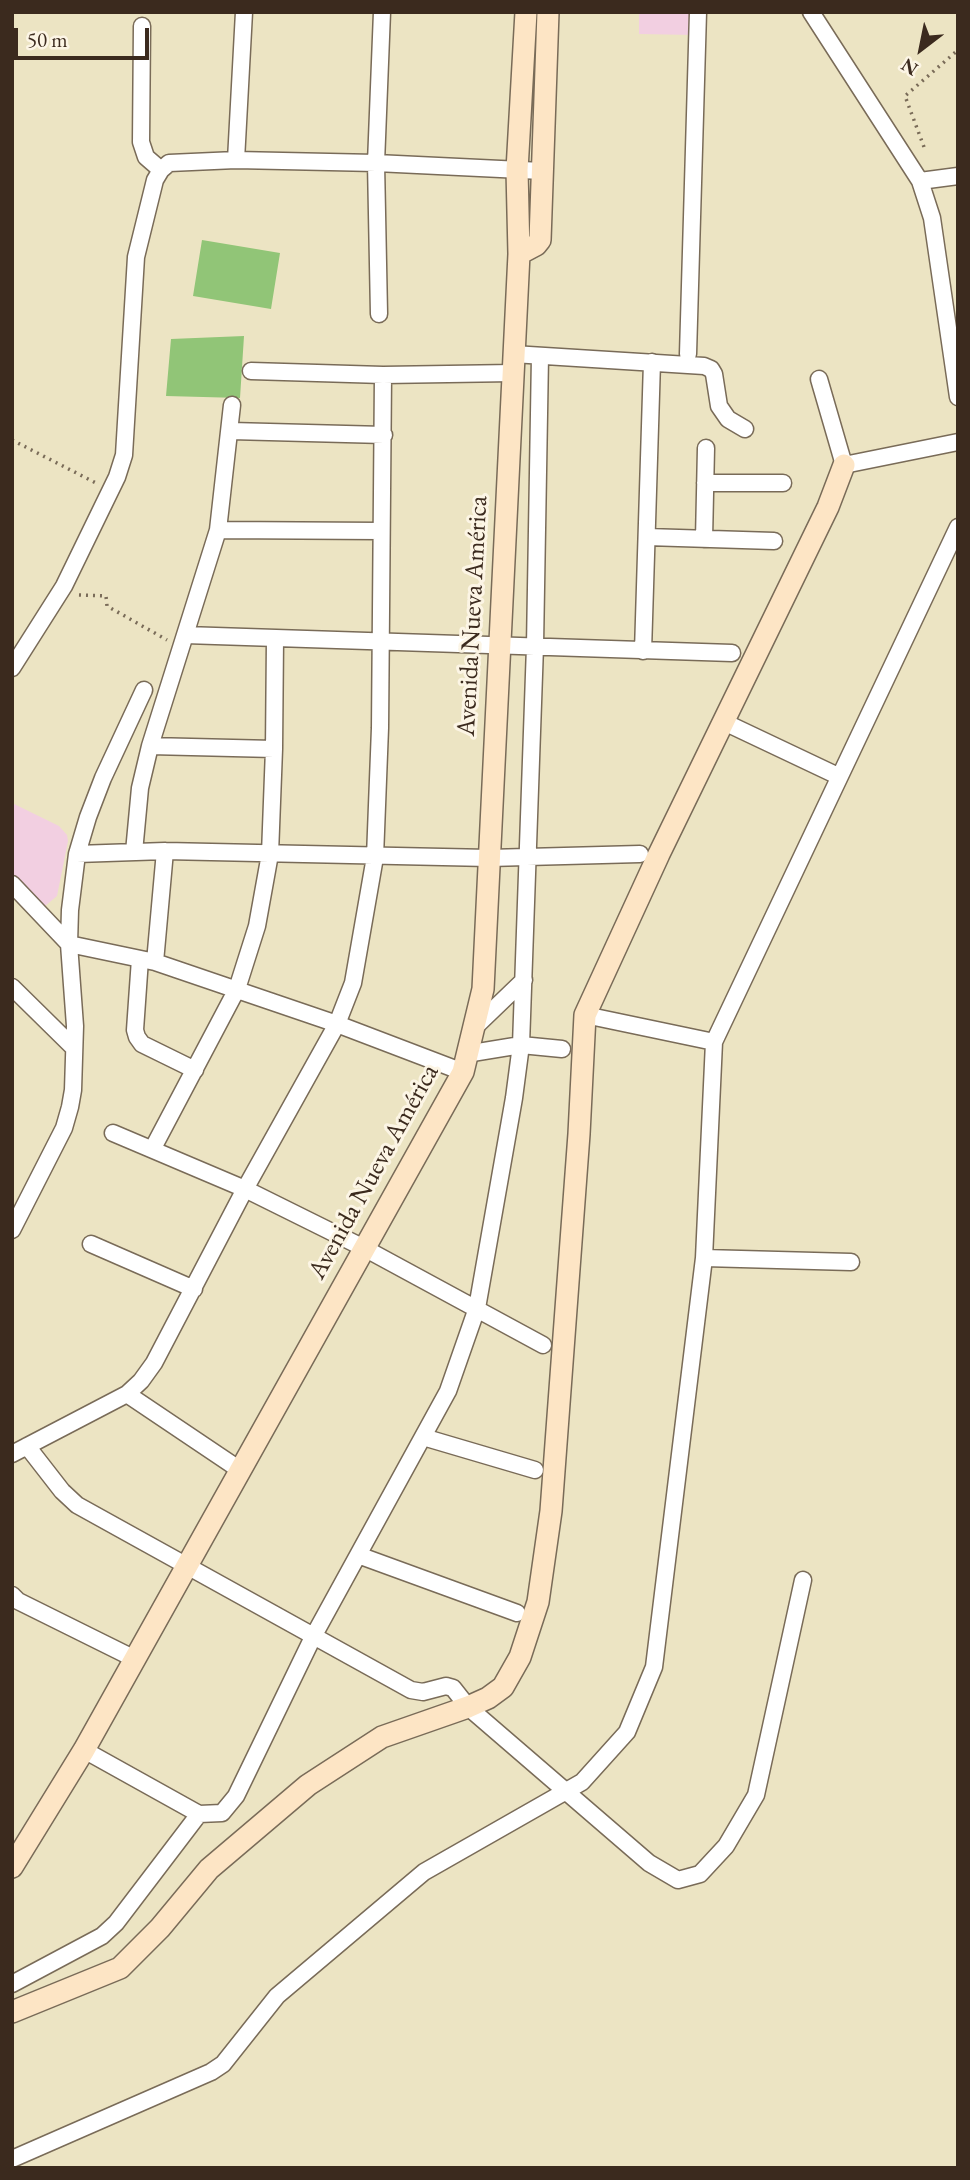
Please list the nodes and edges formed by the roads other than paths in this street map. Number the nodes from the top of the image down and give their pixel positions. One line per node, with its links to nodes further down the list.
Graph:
1 (243, 12): 8 (street)
2 (382, 12): 9 (street)
3 (526, 12): 11 (street, Avenida Nueva América)
4 (548, 12): 12 (street)
5 (698, 12): 17 (street)
6 (811, 12): 14 (street)
7 (142, 26): 10 (street)
8 (236, 160): 9 (street); 10 (street)
9 (376, 163): 11 (street); 16 (street)
10 (161, 170): 47 (street)
11 (517, 170): 12 (street); 15 (street, Avenida Nueva América)
12 (542, 172): 15 (street)
13 (958, 176): 14 (street)
14 (920, 181): 24 (street)
15 (519, 254): 20 (street, Avenida Nueva América)
16 (379, 314)
17 (688, 354)
18 (540, 356): 19 (street); 20 (street); 44 (street)
19 (652, 362): 26 (street); 37 (street)
20 (513, 364): 22 (street); 43 (street, Avenida Nueva América)
21 (251, 371): 22 (street)
22 (383, 375): 28 (street)
23 (819, 379): 31 (street)
24 (958, 397)
25 (232, 405): 27 (street)
26 (746, 429)
27 (231, 431): 28 (street); 35 (street)
28 (384, 435): 36 (street)
29 (958, 442): 31 (street)
30 (706, 449): 32 (street)
31 (844, 465): 49 (street)
32 (705, 483): 33 (street); 38 (street)
33 (783, 483)
34 (958, 527): 52 (street)
35 (218, 530): 36 (street); 41 (street)
36 (382, 531): 42 (street)
37 (647, 537): 38 (street); 45 (street)
38 (704, 539): 39 (street)
39 (774, 541)
40 (275, 639): 41 (street); 42 (street); 51 (street)
41 (183, 641): 50 (street)
42 (381, 642): 43 (street); 58 (street)
43 (499, 644): 44 (street); 60 (street, Avenida Nueva América)
44 (535, 646): 45 (street); 59 (street)
45 (643, 651): 46 (street)
46 (732, 653)
47 (12, 668)
48 (144, 690): 55 (street)
49 (724, 722): 52 (street); 67 (street)
50 (150, 746): 51 (street); 54 (street)
51 (274, 749): 56 (street)
52 (838, 776): 70 (street)
53 (165, 851): 54 (street); 56 (street); 63 (street)
54 (134, 852): 55 (street)
55 (77, 854): 62 (street)
56 (270, 854): 58 (street); 66 (street)
57 (640, 854): 59 (street)
58 (375, 857): 60 (street); 68 (street)
59 (529, 857): 60 (street); 64 (street)
60 (489, 858): 69 (street, Avenida Nueva América)
61 (12, 884): 62 (street)
62 (69, 944): 63 (street); 72 (street)
63 (148, 961): 66 (street); 75 (street)
64 (524, 980): 69 (street); 71 (street)
65 (12, 988): 72 (street)
66 (237, 989): 68 (street); 75 (street)
67 (585, 1015): 70 (street); 99 (street)
68 (337, 1024): 74 (street); 78 (street)
69 (473, 1029): 74 (street, Avenida Nueva América)
70 (714, 1042): 82 (street)
71 (521, 1045): 73 (street); 74 (street); 85 (street)
72 (74, 1048): 79 (street)
73 (562, 1049)
74 (464, 1063): 81 (street, Avenida Nueva América)
75 (195, 1070): 77 (street)
76 (113, 1133): 77 (street)
77 (153, 1148): 78 (street)
78 (245, 1189): 81 (street); 84 (street)
79 (12, 1230)
80 (91, 1244): 84 (street)
81 (364, 1248): 85 (street); 91 (street, Avenida Nueva América)
82 (704, 1258): 83 (street); 101 (street)
83 (851, 1262)
84 (194, 1289): 87 (street)
85 (477, 1308): 86 (street); 88 (street)
86 (543, 1345)
87 (127, 1394): 89 (street); 91 (street)
88 (423, 1437): 90 (street); 92 (street)
89 (20, 1450): 93 (street)
90 (535, 1469)
91 (240, 1470): 93 (street, Avenida Nueva América)
92 (358, 1555): 96 (street); 97 (street)
93 (187, 1566): 97 (street); 98 (street, Avenida Nueva América)
94 (803, 1580): 101 (street)
95 (14, 1603): 98 (street)
96 (517, 1613)
97 (313, 1637): 99 (street); 102 (street)
98 (135, 1660): 100 (street, Avenida Nueva América)
99 (468, 1707): 101 (street); 105 (street)
100 (84, 1750): 102 (street); 103 (street, Avenida Nueva América)
101 (566, 1791): 106 (street)
102 (199, 1814): 104 (street)
103 (12, 1867)
104 (12, 1984)
105 (12, 2012)
106 (12, 2159)

